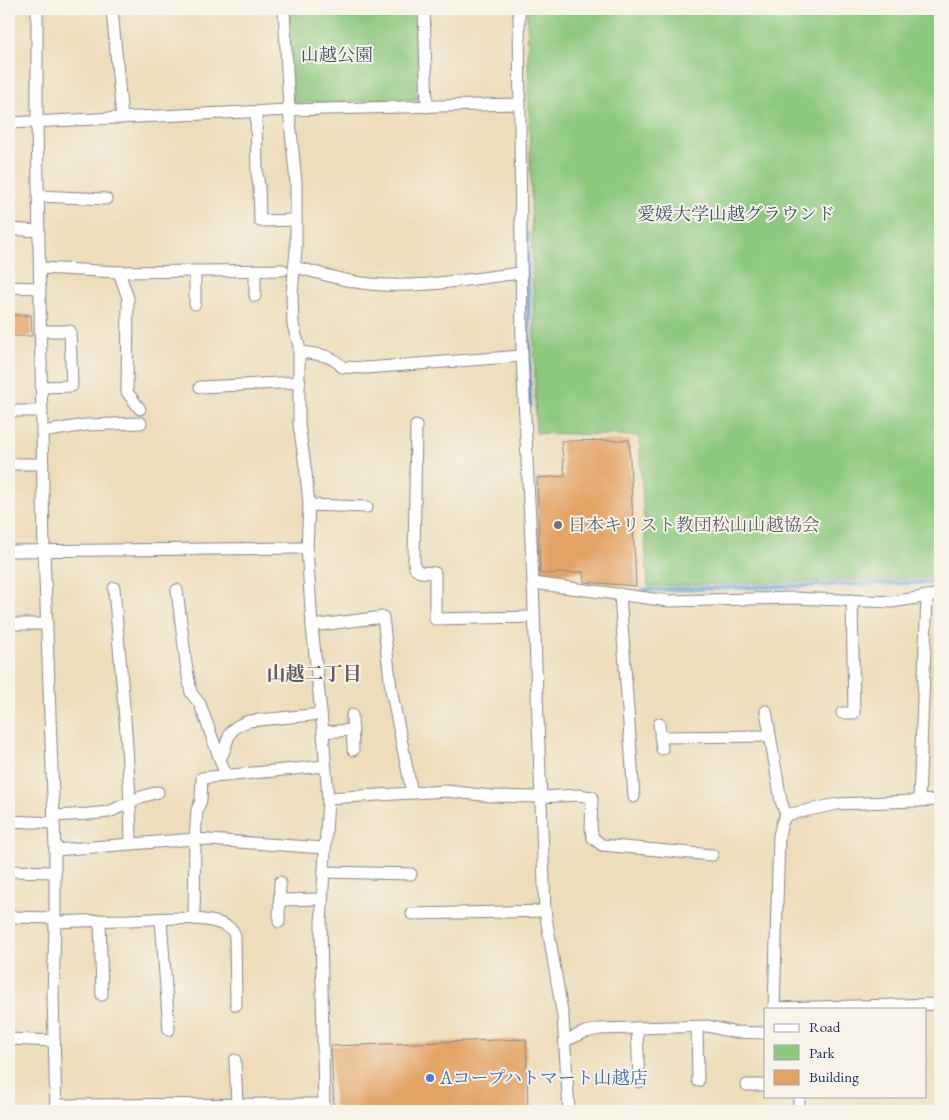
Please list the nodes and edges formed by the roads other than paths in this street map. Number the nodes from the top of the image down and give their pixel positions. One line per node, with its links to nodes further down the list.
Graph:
1 (37, 9): 12 (street)
2 (112, 9): 10 (street)
3 (284, 9): 8 (street)
4 (424, 9): 7 (street)
5 (518, 9): 6 (street)
6 (520, 104): 7 (street); 24 (street)
7 (427, 107): 8 (street)
8 (289, 110): 9 (street); 15 (street)
9 (256, 112): 10 (street); 15 (street)
10 (122, 118): 12 (street)
11 (9, 122): 12 (street)
12 (37, 122): 13 (street)
13 (38, 196): 14 (street); 17 (street)
14 (106, 199)
15 (296, 220): 18 (street)
16 (9, 229): 17 (street)
17 (39, 231): 19 (street)
18 (294, 267): 24 (street); 30 (street)
19 (40, 268): 23 (street); 26 (street)
20 (255, 270): 21 (street); 22 (street); 27 (street)
21 (283, 270)
22 (195, 271): 23 (street); 28 (street)
23 (119, 272): 35 (street)
24 (520, 273): 31 (street)
25 (9, 287): 26 (street)
26 (40, 288): 29 (street)
27 (255, 296)
28 (195, 304)
29 (41, 332): 33 (street); 33 (street)
30 (300, 352): 31 (street); 32 (street)
31 (522, 356): 48 (street)
32 (300, 382): 34 (street); 43 (street)
33 (42, 387): 37 (street)
34 (200, 387)
35 (140, 409)
36 (9, 411): 37 (street)
37 (42, 411): 40 (street)
38 (141, 423): 40 (street)
39 (416, 426): 55 (street)
40 (42, 432): 42 (street)
41 (9, 464): 42 (street)
42 (43, 464): 47 (street)
43 (310, 505): 44 (street); 45 (street)
44 (367, 506)
45 (308, 548): 47 (street); 58 (street)
46 (9, 551): 47 (street)
47 (44, 551): 57 (street)
48 (533, 583): 51 (street); 55 (street)
49 (114, 588): 78 (street)
50 (177, 590): 68 (street)
51 (620, 594): 54 (street); 74 (street)
52 (940, 594): 53 (street)
53 (926, 596): 54 (street); 77 (street)
54 (852, 600): 60 (street)
55 (533, 617): 73 (street)
56 (9, 624): 57 (street)
57 (47, 624): 80 (street)
58 (312, 626): 61 (street); 72 (street)
59 (766, 711): 66 (street)
60 (842, 713)
61 (321, 714): 65 (street); 68 (street)
62 (352, 715): 64 (street)
63 (659, 724): 66 (street)
64 (353, 730): 65 (street); 67 (street)
65 (323, 732): 69 (street)
66 (770, 736): 79 (street)
67 (353, 750)
68 (220, 759): 70 (street)
69 (325, 766): 70 (street); 75 (street)
70 (226, 776): 82 (street)
71 (158, 792): 78 (street)
72 (412, 793): 73 (street); 75 (street)
73 (541, 797): 86 (street); 94 (street)
74 (634, 797)
75 (328, 798): 84 (street)
76 (940, 800): 77 (street)
77 (919, 801): 79 (street)
78 (130, 802): 80 (street); 83 (street)
79 (786, 815): 105 (street)
80 (54, 819): 81 (street); 85 (street)
81 (9, 821)
82 (195, 839): 83 (street); 84 (street); 98 (street)
83 (131, 844): 85 (street)
84 (325, 848): 89 (street)
85 (55, 850): 88 (street)
86 (712, 855)
87 (9, 872): 88 (street)
88 (55, 872): 99 (street)
89 (324, 872): 90 (street); 92 (street)
90 (411, 874)
91 (280, 882): 93 (street)
92 (322, 899): 93 (street); 122 (street)
93 (280, 900): 101 (street)
94 (545, 911): 95 (street); 113 (street)
95 (412, 914)
96 (9, 917): 99 (street)
97 (161, 918): 98 (street); 100 (street); 109 (street)
98 (194, 919): 104 (street)
99 (55, 920): 100 (street); 112 (street)
100 (100, 920): 102 (street)
101 (279, 922)
102 (102, 995)
103 (940, 1004): 106 (street)
104 (236, 1005)
105 (774, 1008)
106 (807, 1008)
107 (697, 1027): 108 (street); 110 (street); 115 (street)
108 (637, 1028): 113 (street); 116 (street)
109 (169, 1030)
110 (764, 1033)
111 (9, 1039): 112 (street)
112 (54, 1040): 121 (street)
113 (565, 1041): 123 (street)
114 (235, 1060): 120 (street)
115 (698, 1081)
116 (639, 1082)
117 (764, 1084): 118 (street)
118 (747, 1085)
119 (799, 1098): 124 (street)
120 (237, 1104): 121 (street); 122 (street)
121 (56, 1108)
122 (323, 1108)
123 (569, 1111)
124 (799, 1111)

